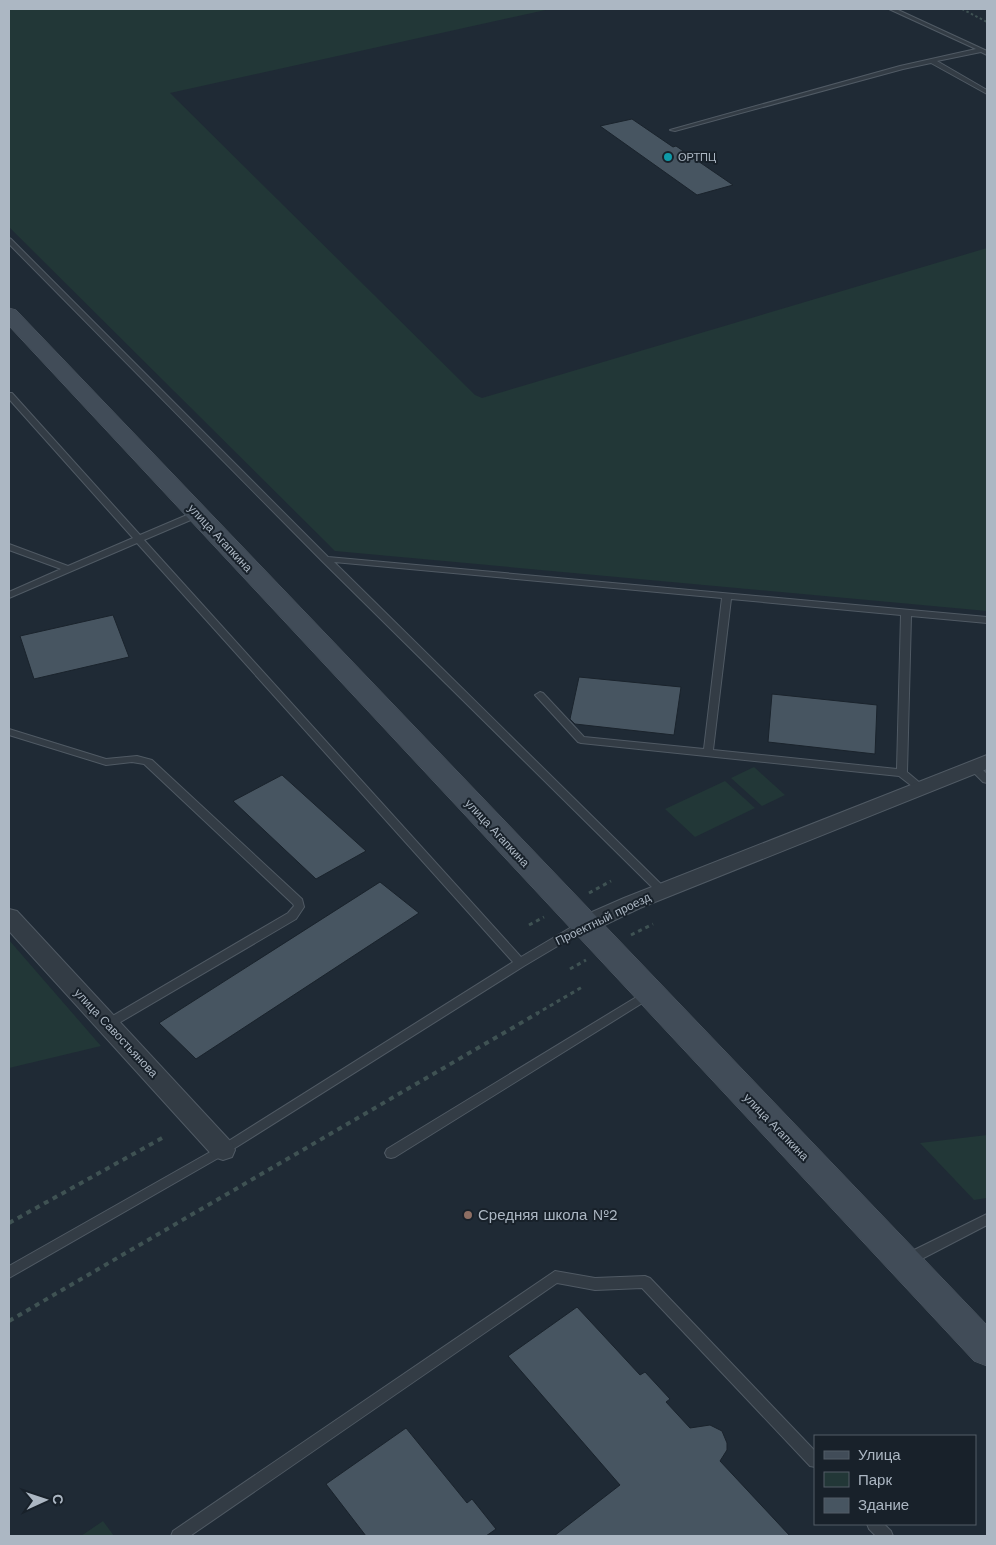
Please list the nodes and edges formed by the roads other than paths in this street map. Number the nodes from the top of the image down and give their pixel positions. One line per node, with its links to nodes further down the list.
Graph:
1 (892, 9): 2 (lane)
2 (985, 51): 3 (lane)
3 (931, 60): 4 (lane); 5 (lane)
4 (987, 92)
5 (673, 130)
6 (9, 240): 12 (lane)
7 (9, 314): 9 (main road, улица Агапкина)
8 (9, 395): 10 (lane)
9 (197, 514): 10 (lane); 26 (main road, улица Агапкина)
10 (137, 539): 13 (lane); 27 (lane)
11 (9, 547): 13 (lane)
12 (325, 559): 15 (lane); 24 (lane)
13 (68, 569): 14 (lane)
14 (9, 595)
15 (727, 598): 16 (lane); 20 (lane)
16 (906, 614): 17 (lane); 22 (lane)
17 (987, 620)
18 (540, 695): 20 (lane)
19 (9, 732): 29 (lane)
20 (708, 754): 22 (lane)
21 (983, 770): 23 (street, Проектный проезд)
22 (902, 773): 23 (lane)
23 (921, 788): 24 (street, Проектный проезд)
24 (662, 891): 26 (street, Проектный проезд)
25 (9, 917): 29 (street, улица Савостьянова)
26 (584, 925): 27 (lane, Проектный проезд); 28 (main road, улица Агапкина)
27 (520, 963): 30 (lane, Проектный проезд)
28 (649, 993): 31 (lane); 33 (main road, улица Агапкина)
29 (108, 1024): 30 (street, улица Савостьянова)
30 (223, 1150): 34 (lane, Проектный проезд)
31 (391, 1153)
32 (987, 1219): 33 (lane)
33 (904, 1261): 35 (main road, улица Агапкина)
34 (9, 1272)
35 (987, 1350)
36 (814, 1460): 38 (lane)
37 (875, 1525): 39 (lane)
38 (178, 1536)
39 (886, 1536)

